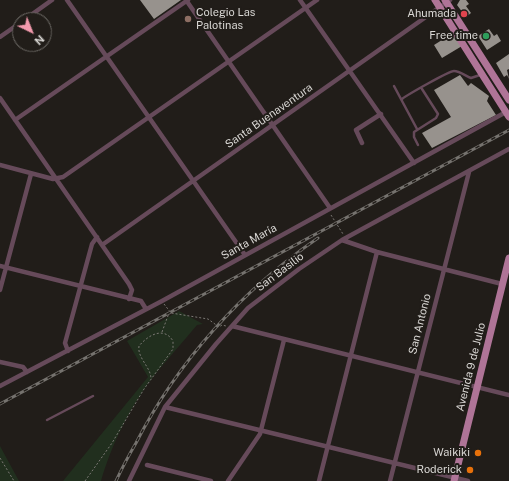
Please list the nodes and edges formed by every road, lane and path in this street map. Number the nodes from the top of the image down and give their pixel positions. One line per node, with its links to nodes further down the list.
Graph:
1 (52, 0): 10 (street)
2 (67, 0): 13 (street)
3 (187, 0): 13 (street); 14 (street)
4 (300, 0): 9 (street)
5 (317, 0): 9 (street)
6 (435, 0): 8 (main road)
7 (447, 1): 8 (street, Santa Buenaventura); 21 (main road)
8 (439, 7): 15 (street, Santa Buenaventura); 16 (main road)
9 (306, 8): 14 (street); 15 (street)
10 (35, 12)
11 (12, 29): 12 (street)
12 (0, 37)
13 (107, 57): 24 (street); 25 (street)
14 (229, 61): 24 (street); 26 (street)
15 (350, 71): 22 (street); 26 (street, Santa Buenaventura)
16 (482, 73): 18 (lane); 23 (main road)
17 (394, 86): 20 (lane)
18 (422, 88): 20 (lane); 27 (lane)
19 (0, 98): 25 (street)
20 (402, 99): 27 (lane)
21 (509, 100)
22 (381, 114): 28 (street); 31 (street)
23 (508, 115): 31 (street, Santa María)
24 (150, 117): 35 (street); 36 (street)
25 (15, 120): 35 (street)
26 (273, 124): 36 (street, Santa Buenaventura); 37 (street)
27 (417, 129): 29 (lane)
28 (362, 143)
29 (418, 144)
30 (509, 149): 33 (street, San Basilio)
31 (414, 163): 37 (street, Santa María)
32 (0, 166): 34 (street)
33 (469, 172): 39 (street, San Basilio); 46 (street, San Antonio)
34 (31, 174): 35 (street); 45 (street)
35 (57, 179): 38 (street)
36 (193, 180): 40 (street, Santa Buenaventura); 42 (street)
37 (330, 208): 39 (path); 42 (street, Santa María)
38 (97, 237): 40 (street); 48 (street)
39 (343, 239): 41 (street); 54 (street, San Basilio)
40 (102, 245): 50 (street)
41 (377, 252): 46 (street); 59 (street)
42 (245, 255): 51 (street, Santa María)
43 (509, 258): 47 (main road, Avenida 9 de Julio)
44 (0, 266): 45 (street)
45 (6, 267): 48 (street); 49 (street)
46 (443, 268): 47 (street); 62 (street, San Antonio)
47 (502, 284): 65 (main road, Avenida 9 de Julio)
48 (82, 286): 50 (street); 58 (street)
49 (0, 290)
50 (129, 298): 52 (street)
51 (162, 300): 52 (street, Santa María); 53 (path)
52 (146, 309): 58 (street, Santa María)
53 (169, 312): 54 (path); 56 (path)
54 (230, 326): 55 (path); 57 (street); 68 (street, San Basilio)
55 (224, 331)
56 (162, 332): 63 (path); 63 (path)
57 (284, 340): 59 (street); 70 (street)
58 (68, 350): 61 (street, Santa María)
59 (350, 356): 62 (street); 71 (street)
60 (0, 362): 61 (street)
61 (27, 372): 64 (street, Santa María)
62 (417, 372): 65 (street); 73 (street, San Antonio)
63 (151, 379): 77 (path)
64 (0, 386)
65 (478, 388): 66 (street); 75 (main road, Avenida 9 de Julio)
66 (509, 395)
67 (93, 396): 69 (lane)
68 (165, 407): 70 (street); 78 (street, San Basilio)
69 (47, 420)
70 (262, 431): 71 (street); 80 (street)
71 (327, 446): 73 (street); 81 (street)
72 (0, 458): 76 (path)
73 (395, 463): 75 (street); 82 (street, San Antonio)
74 (147, 465): 79 (street)
75 (454, 479): 83 (street)
76 (14, 481)
77 (85, 481)
78 (129, 481)
79 (211, 481)
80 (228, 481)
81 (319, 481)
82 (390, 481)
83 (468, 481)

